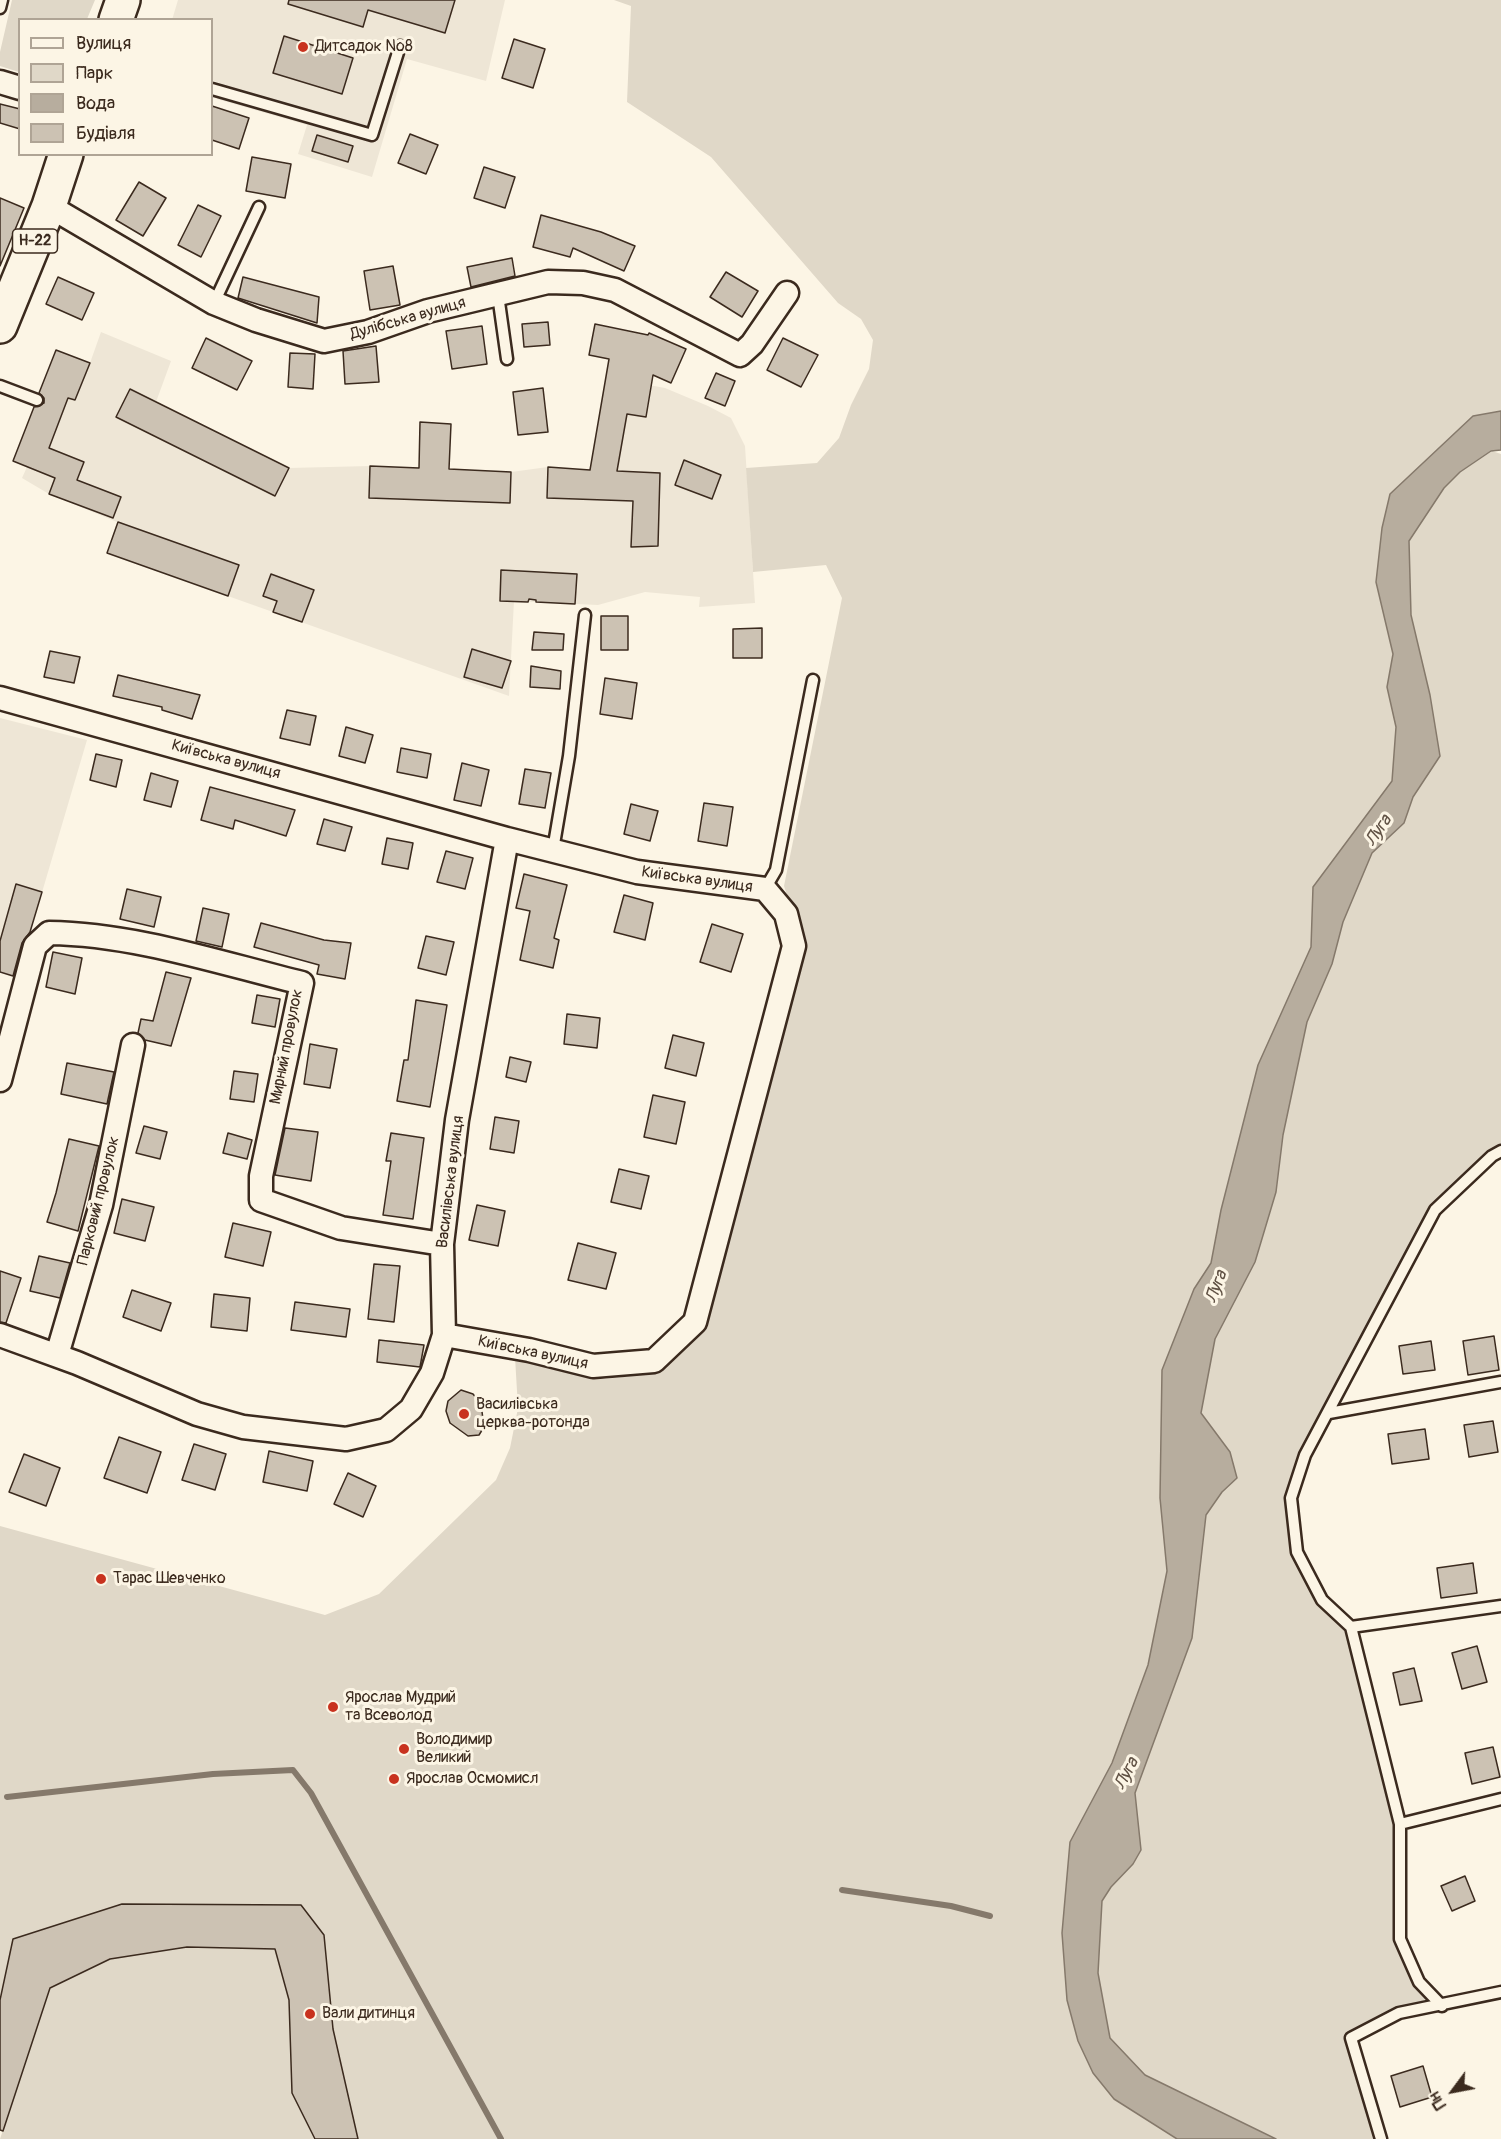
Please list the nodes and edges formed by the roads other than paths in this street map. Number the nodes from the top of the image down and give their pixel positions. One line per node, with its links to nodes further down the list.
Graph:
1 (2, 0): 3 (lane)
2 (123, 0): 4 (main road)
3 (0, 8)
4 (117, 18)
5 (400, 46): 8 (lane)
6 (0, 82): 7 (street)
7 (18, 87)
8 (213, 88)
9 (65, 156): 10 (main road, Н-22)
10 (49, 206): 14 (street, Дулібська вулиця); 15 (main road, Н-22)
11 (259, 207): 14 (lane)
12 (787, 293): 13 (street, Дулібська вулиця)
13 (498, 295): 14 (street, Дулібська вулиця); 16 (lane)
14 (214, 303)
15 (0, 326)
16 (507, 358)
17 (0, 386): 18 (lane)
18 (37, 400)
19 (585, 615): 23 (lane)
20 (813, 680): 24 (lane)
21 (0, 698): 22 (street, Київська вулиця)
22 (507, 839): 23 (street, Київська вулиця); 28 (street, Василівська вулиця)
23 (553, 850): 24 (street, Київська вулиця)
24 (765, 889): 30 (street, Київська вулиця)
25 (133, 1045): 31 (street, Парковий провулок)
26 (0, 1080): 28 (street, Мирний провулок)
27 (1501, 1152): 33 (lane)
28 (442, 1244): 30 (street, Василівська вулиця)
29 (0, 1335): 31 (street, Василівська вулиця)
30 (444, 1335): 31 (street, Василівська вулиця)
31 (57, 1355)
32 (1501, 1382): 33 (lane)
33 (1329, 1413): 35 (lane)
34 (1501, 1606): 35 (lane)
35 (1351, 1627): 37 (lane)
36 (1501, 1799): 37 (lane)
37 (1400, 1824): 39 (lane)
38 (1501, 1992): 39 (lane)
39 (1443, 2006): 40 (lane)
40 (1381, 2139)

